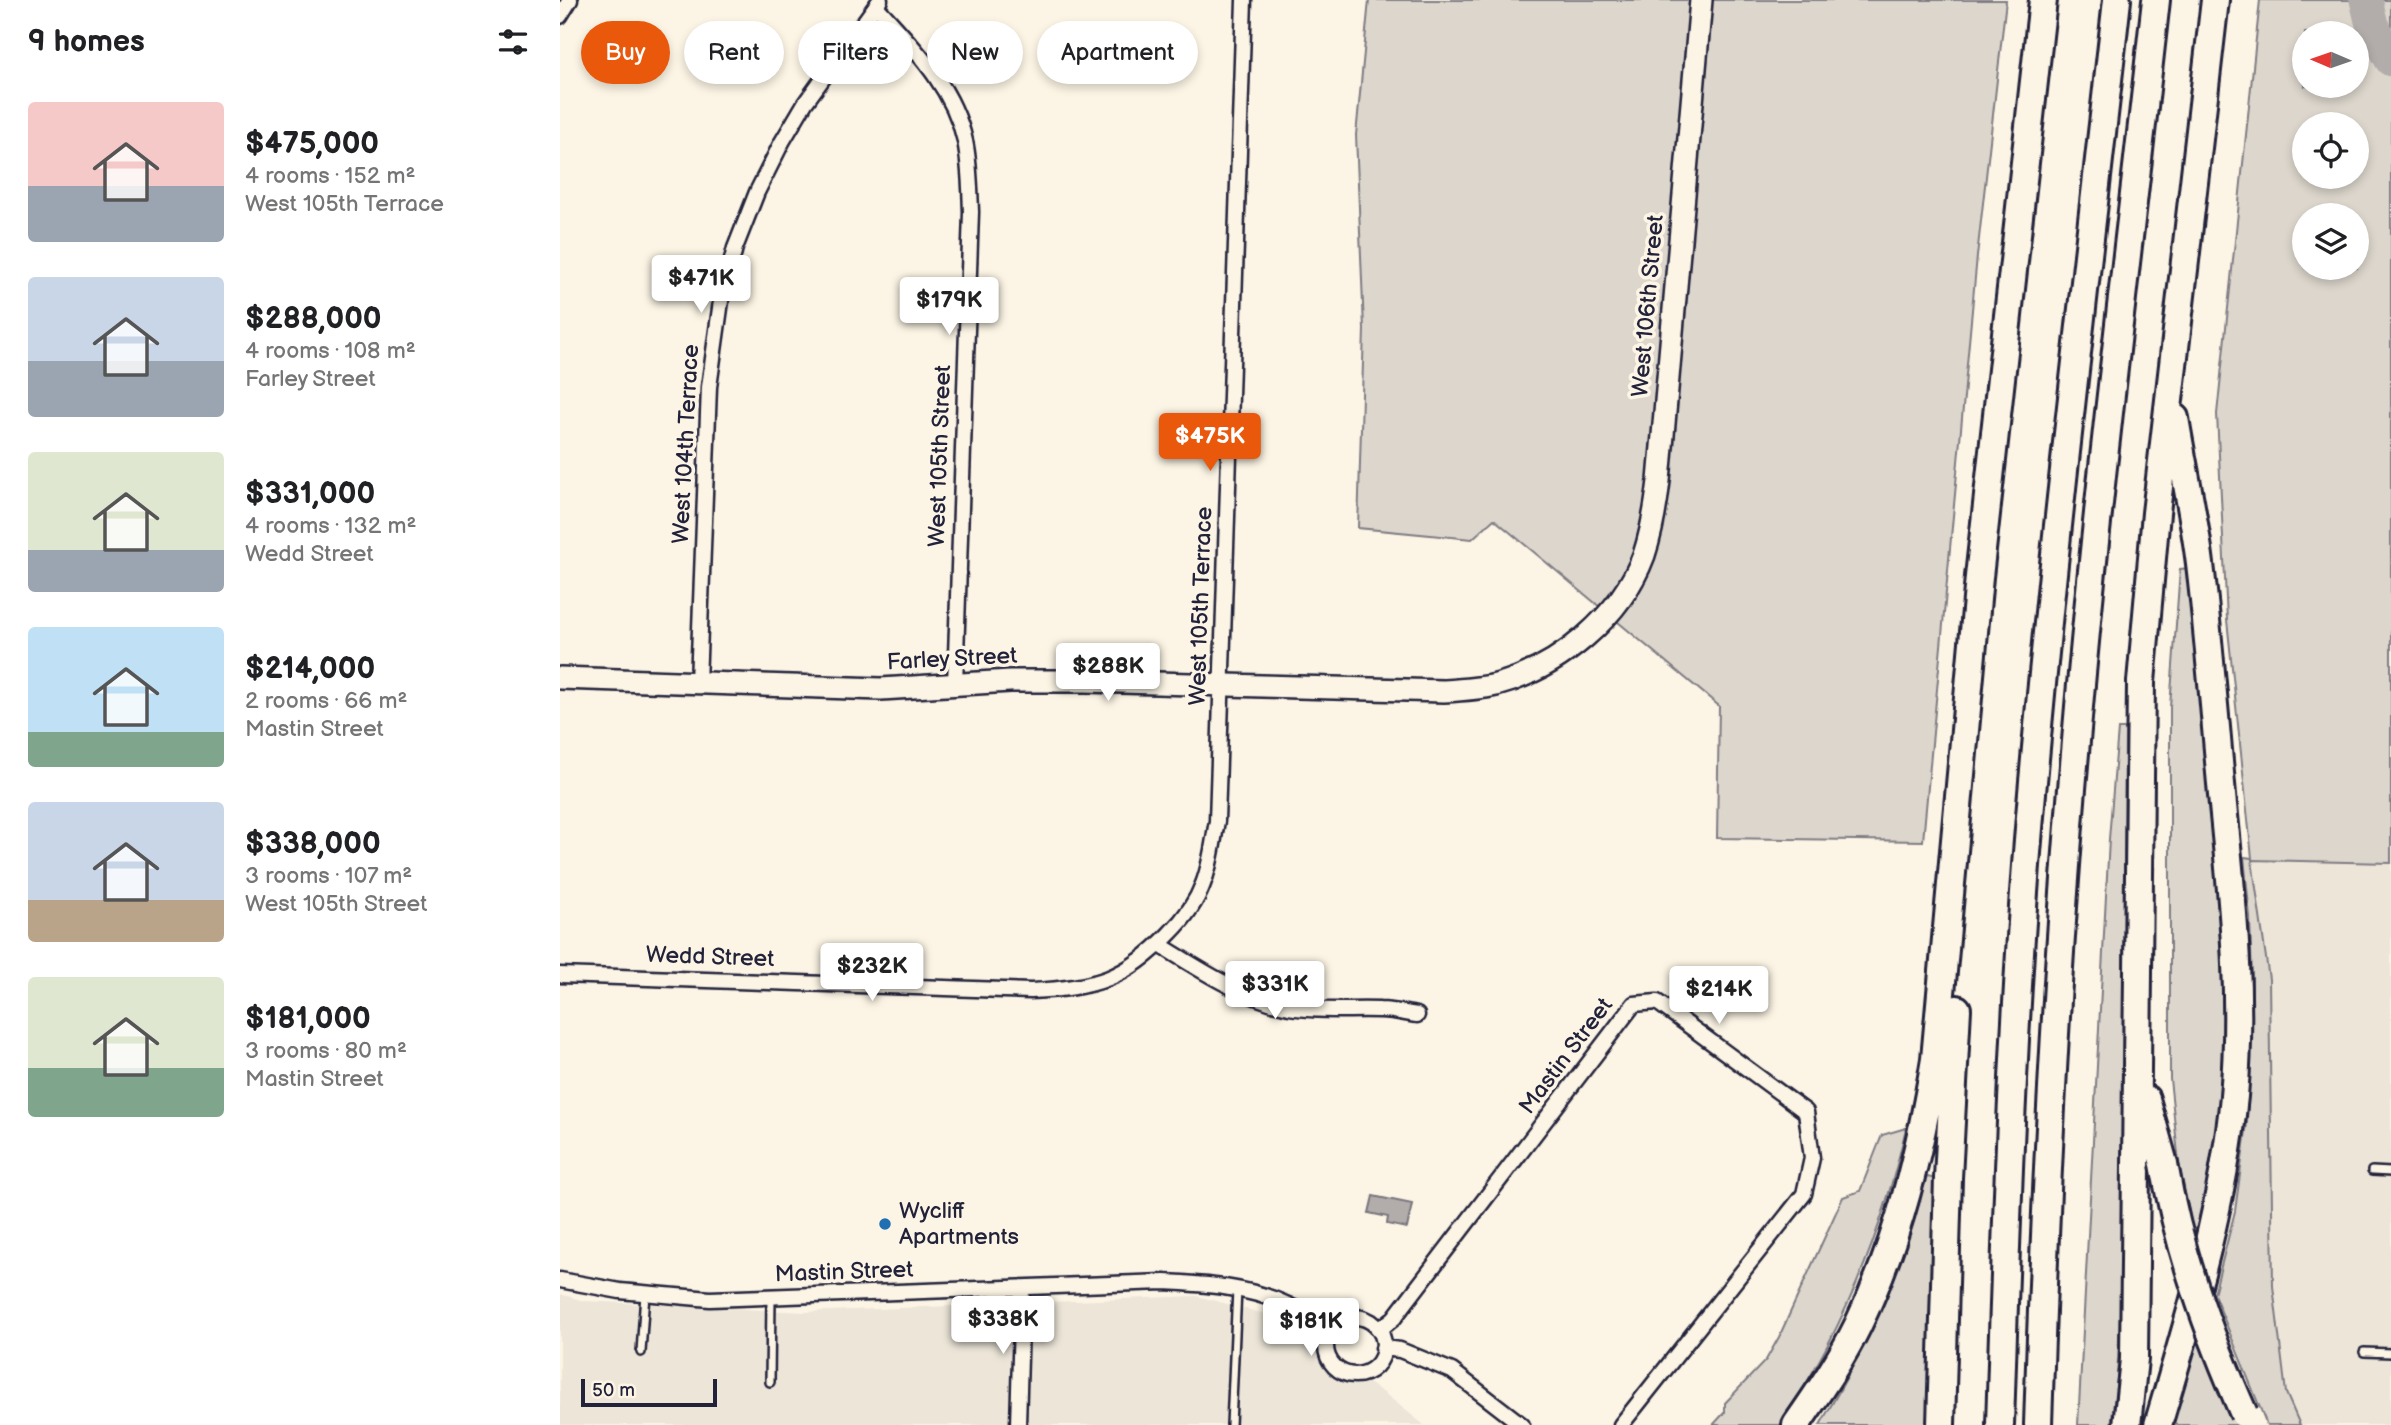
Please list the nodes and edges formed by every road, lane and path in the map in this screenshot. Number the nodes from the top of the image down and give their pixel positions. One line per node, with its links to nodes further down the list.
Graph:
1 (570, 0): 9 (street)
2 (1244, 0): 15 (street, West 105th Terrace)
3 (1701, 0): 11 (street, West 106th Street)
4 (2043, 0): 16 (highway)
5 (2117, 0): 42 (highway)
6 (2157, 0): 43 (highway)
7 (2214, 0): 10 (highway)
8 (878, 3): 13 (street, West 104th Terrace); 14 (street, West 105th Street)
9 (560, 16)
10 (2169, 386): 20 (highway); 45 (highway)
11 (1614, 606): 15 (street, Farley Street)
12 (560, 678): 13 (street, Farley Street)
13 (698, 683): 14 (street, Farley Street)
14 (955, 685): 15 (street, Farley Street)
15 (1221, 685): 17 (street, West 105th Terrace)
16 (1948, 917): 40 (highway); 41 (highway)
17 (1160, 944): 18 (street, Wedd Street); 19 (street)
18 (560, 975)
19 (1417, 1015)
20 (2137, 1067): 35 (highway, bridge); 44 (highway)
21 (2372, 1171): 22 (lane)
22 (2391, 1172)
23 (560, 1280): 26 (street, Mastin Street)
24 (1022, 1288): 25 (street, Mastin Street); 27 (street, Mastin Street); 36 (street)
25 (1237, 1289): 28 (street, Mastin Street); 37 (lane)
26 (645, 1293): 27 (street, Mastin Street); 32 (lane)
27 (771, 1298): 34 (lane)
28 (1331, 1330): 29 (street); 30 (street)
29 (1378, 1330): 30 (street); 39 (street, Mastin Street)
30 (1383, 1348): 38 (street)
31 (2364, 1352): 33 (lane)
32 (641, 1353)
33 (2391, 1353)
34 (770, 1382)
35 (2247, 1419)
36 (1018, 1425)
37 (1231, 1425)
38 (1522, 1425)
39 (1621, 1425)
40 (1796, 1425)
41 (1941, 1425)
42 (2000, 1425)
43 (2038, 1425)
44 (2127, 1425)
45 (2158, 1425)

